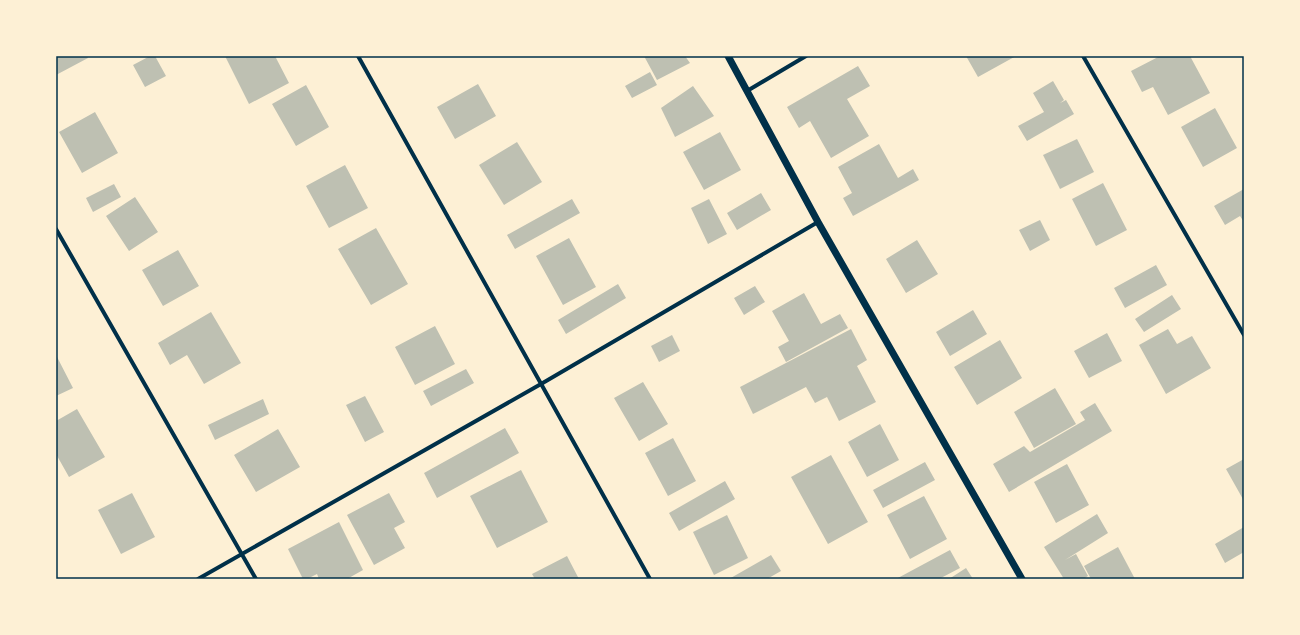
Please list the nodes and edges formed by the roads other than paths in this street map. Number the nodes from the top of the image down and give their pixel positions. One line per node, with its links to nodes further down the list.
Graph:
1 (358, 56): 9 (street)
2 (728, 56): 5 (street)
3 (806, 56): 5 (street)
4 (1083, 56): 8 (street)
5 (747, 91): 6 (street)
6 (818, 222): 9 (street); 14 (street)
7 (56, 229): 10 (street)
8 (1244, 335)
9 (541, 384): 10 (street); 13 (street)
10 (242, 555): 11 (street); 12 (street)
11 (198, 579)
12 (256, 579)
13 (650, 579)
14 (1022, 579)

